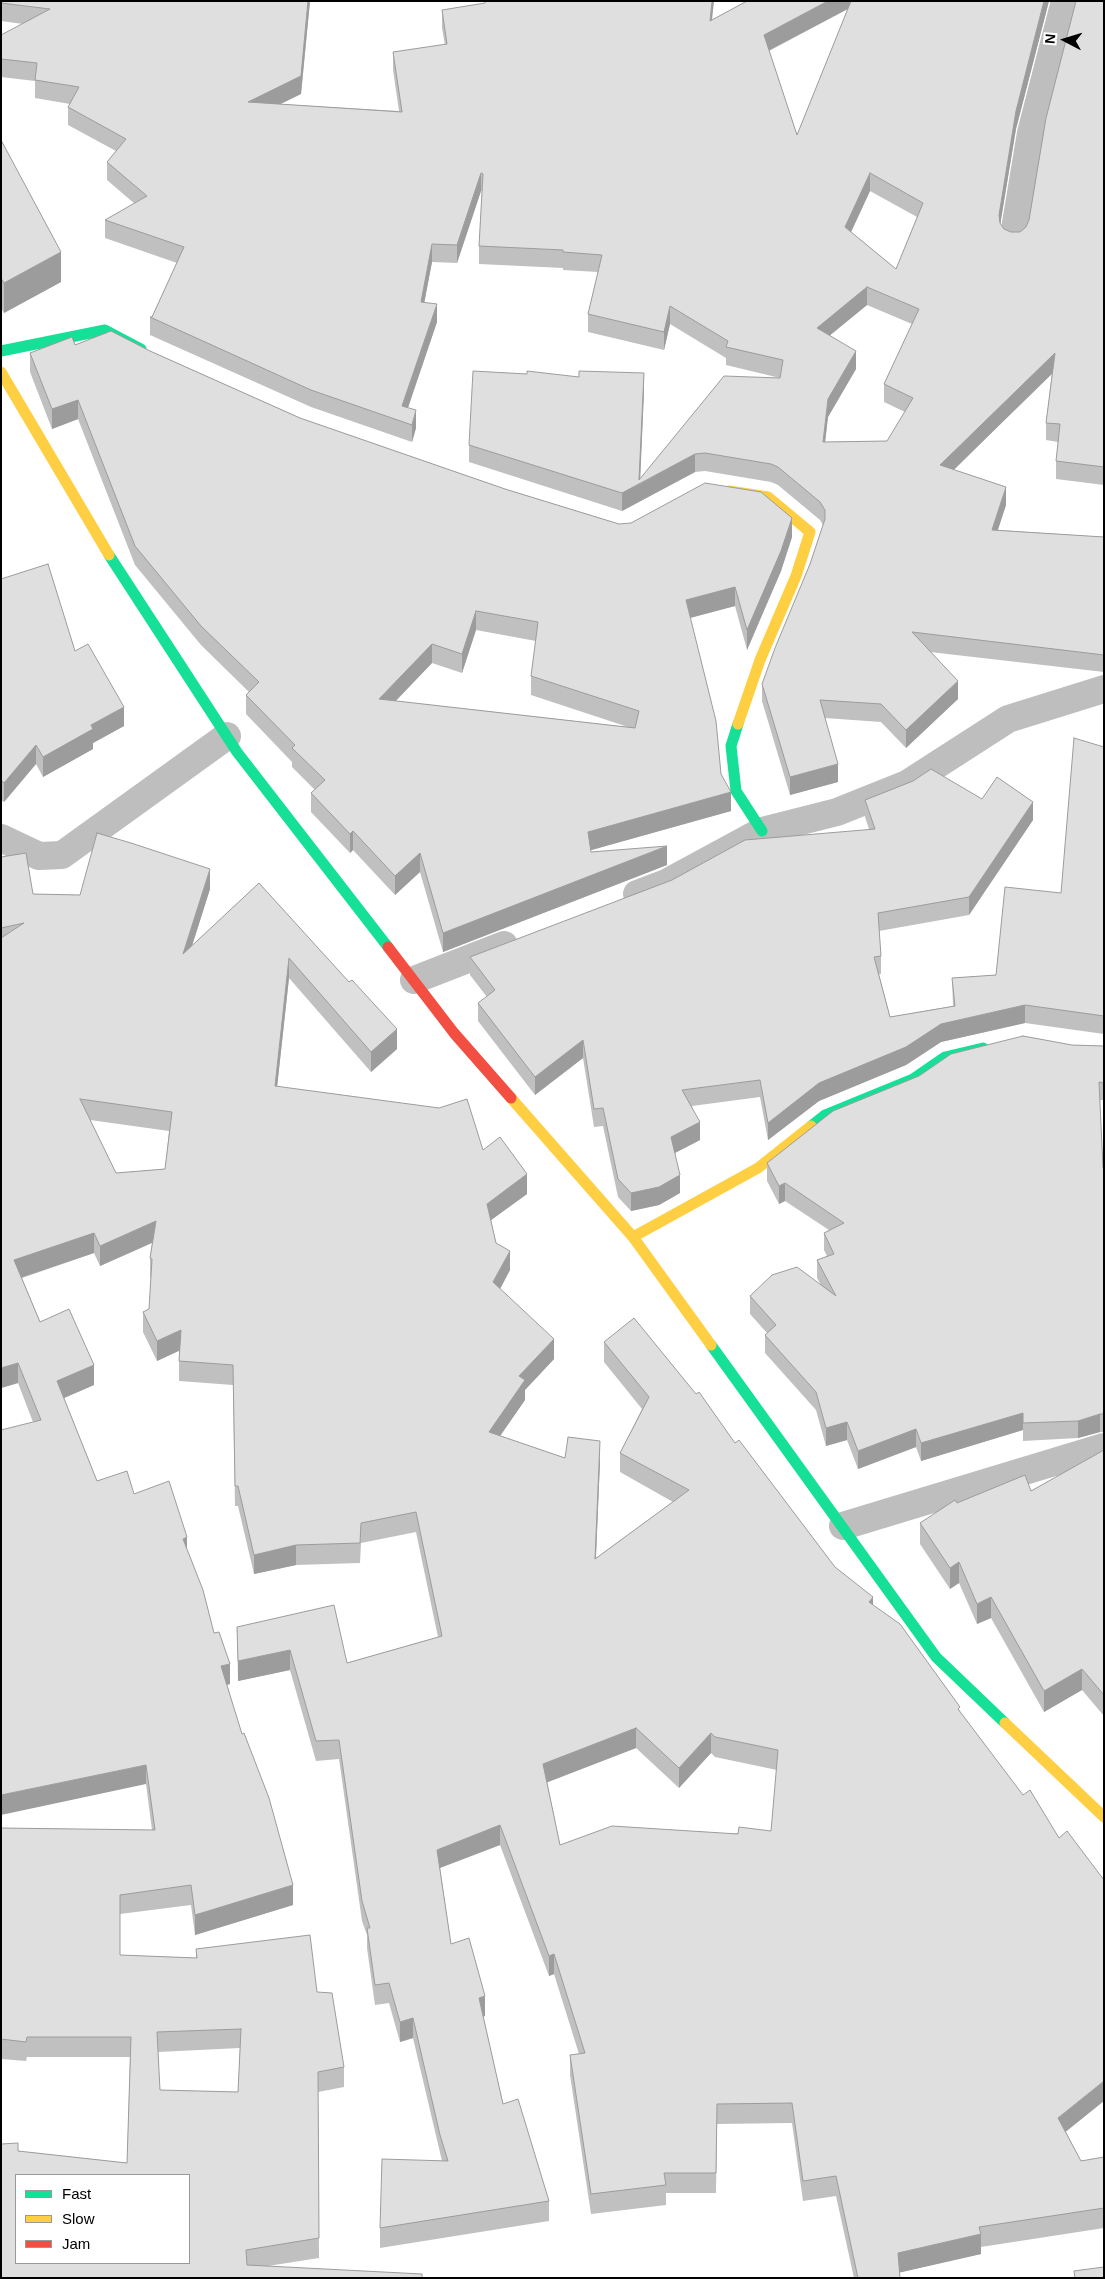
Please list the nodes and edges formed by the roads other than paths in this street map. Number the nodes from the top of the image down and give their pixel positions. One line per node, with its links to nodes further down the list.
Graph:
1 (1064, 1): 2 (street)
2 (1014, 235)
3 (1, 351): 4 (street)
4 (156, 356)
5 (1, 372): 8 (street)
6 (721, 489): 9 (street)
7 (1104, 689): 9 (street)
8 (227, 736): 10 (street); 13 (street)
9 (762, 831): 11 (street)
10 (1, 838)
11 (610, 904)
12 (526, 937): 13 (street)
13 (414, 980): 15 (street)
14 (994, 1045): 15 (street)
15 (633, 1237): 17 (street)
16 (1104, 1447): 17 (street)
17 (842, 1526): 18 (street)
18 (1104, 1817)

